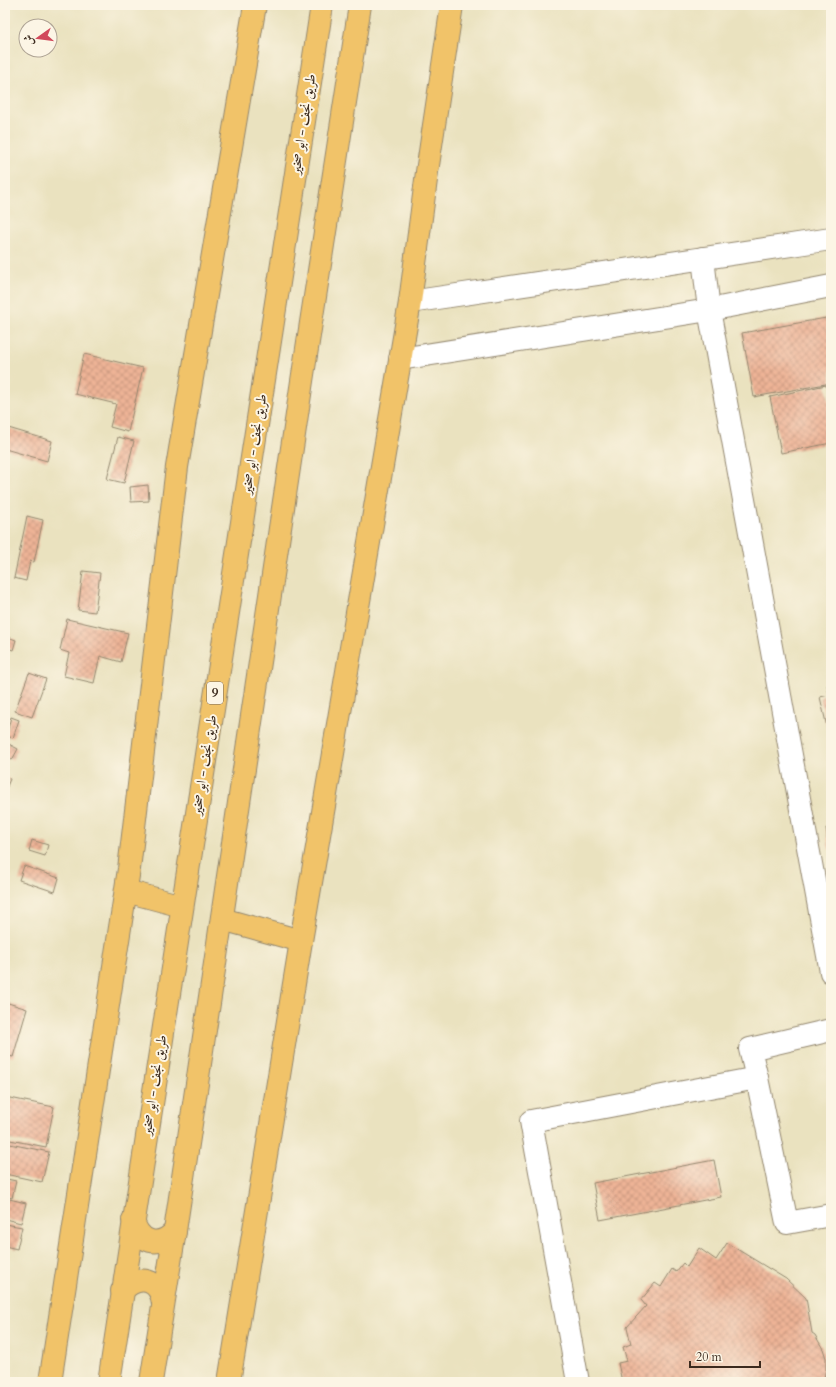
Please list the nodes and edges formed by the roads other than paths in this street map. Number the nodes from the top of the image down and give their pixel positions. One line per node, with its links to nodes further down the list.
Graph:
1 (255, 5): 11 (main road)
2 (322, 5): 12 (main road, طريق نجف - ابو صخير / 9)
3 (360, 5): 13 (main road)
4 (452, 5): 8 (main road)
5 (831, 239): 6 (lane)
6 (703, 258): 8 (lane); 9 (lane)
7 (831, 286): 9 (lane)
8 (410, 302): 10 (main road)
9 (709, 310): 10 (lane); 15 (lane)
10 (400, 359): 14 (main road)
11 (126, 891): 12 (main road); 23 (main road)
12 (182, 906): 19 (main road, طريق نجف - ابو صخير / 9)
13 (222, 919): 14 (main road); 20 (main road)
14 (301, 941): 26 (main road)
15 (831, 972)
16 (831, 1030): 17 (lane)
17 (757, 1078): 18 (lane); 27 (lane)
18 (831, 1215)
19 (133, 1220): 20 (main road); 21 (main road, طريق نجف - ابو صخير / 9)
20 (175, 1231): 22 (main road)
21 (122, 1291): 22 (main road); 24 (main road, طريق نجف - ابو صخير / 9)
22 (164, 1304): 25 (main road)
23 (50, 1382)
24 (109, 1382)
25 (151, 1382)
26 (230, 1382)
27 (578, 1382)

